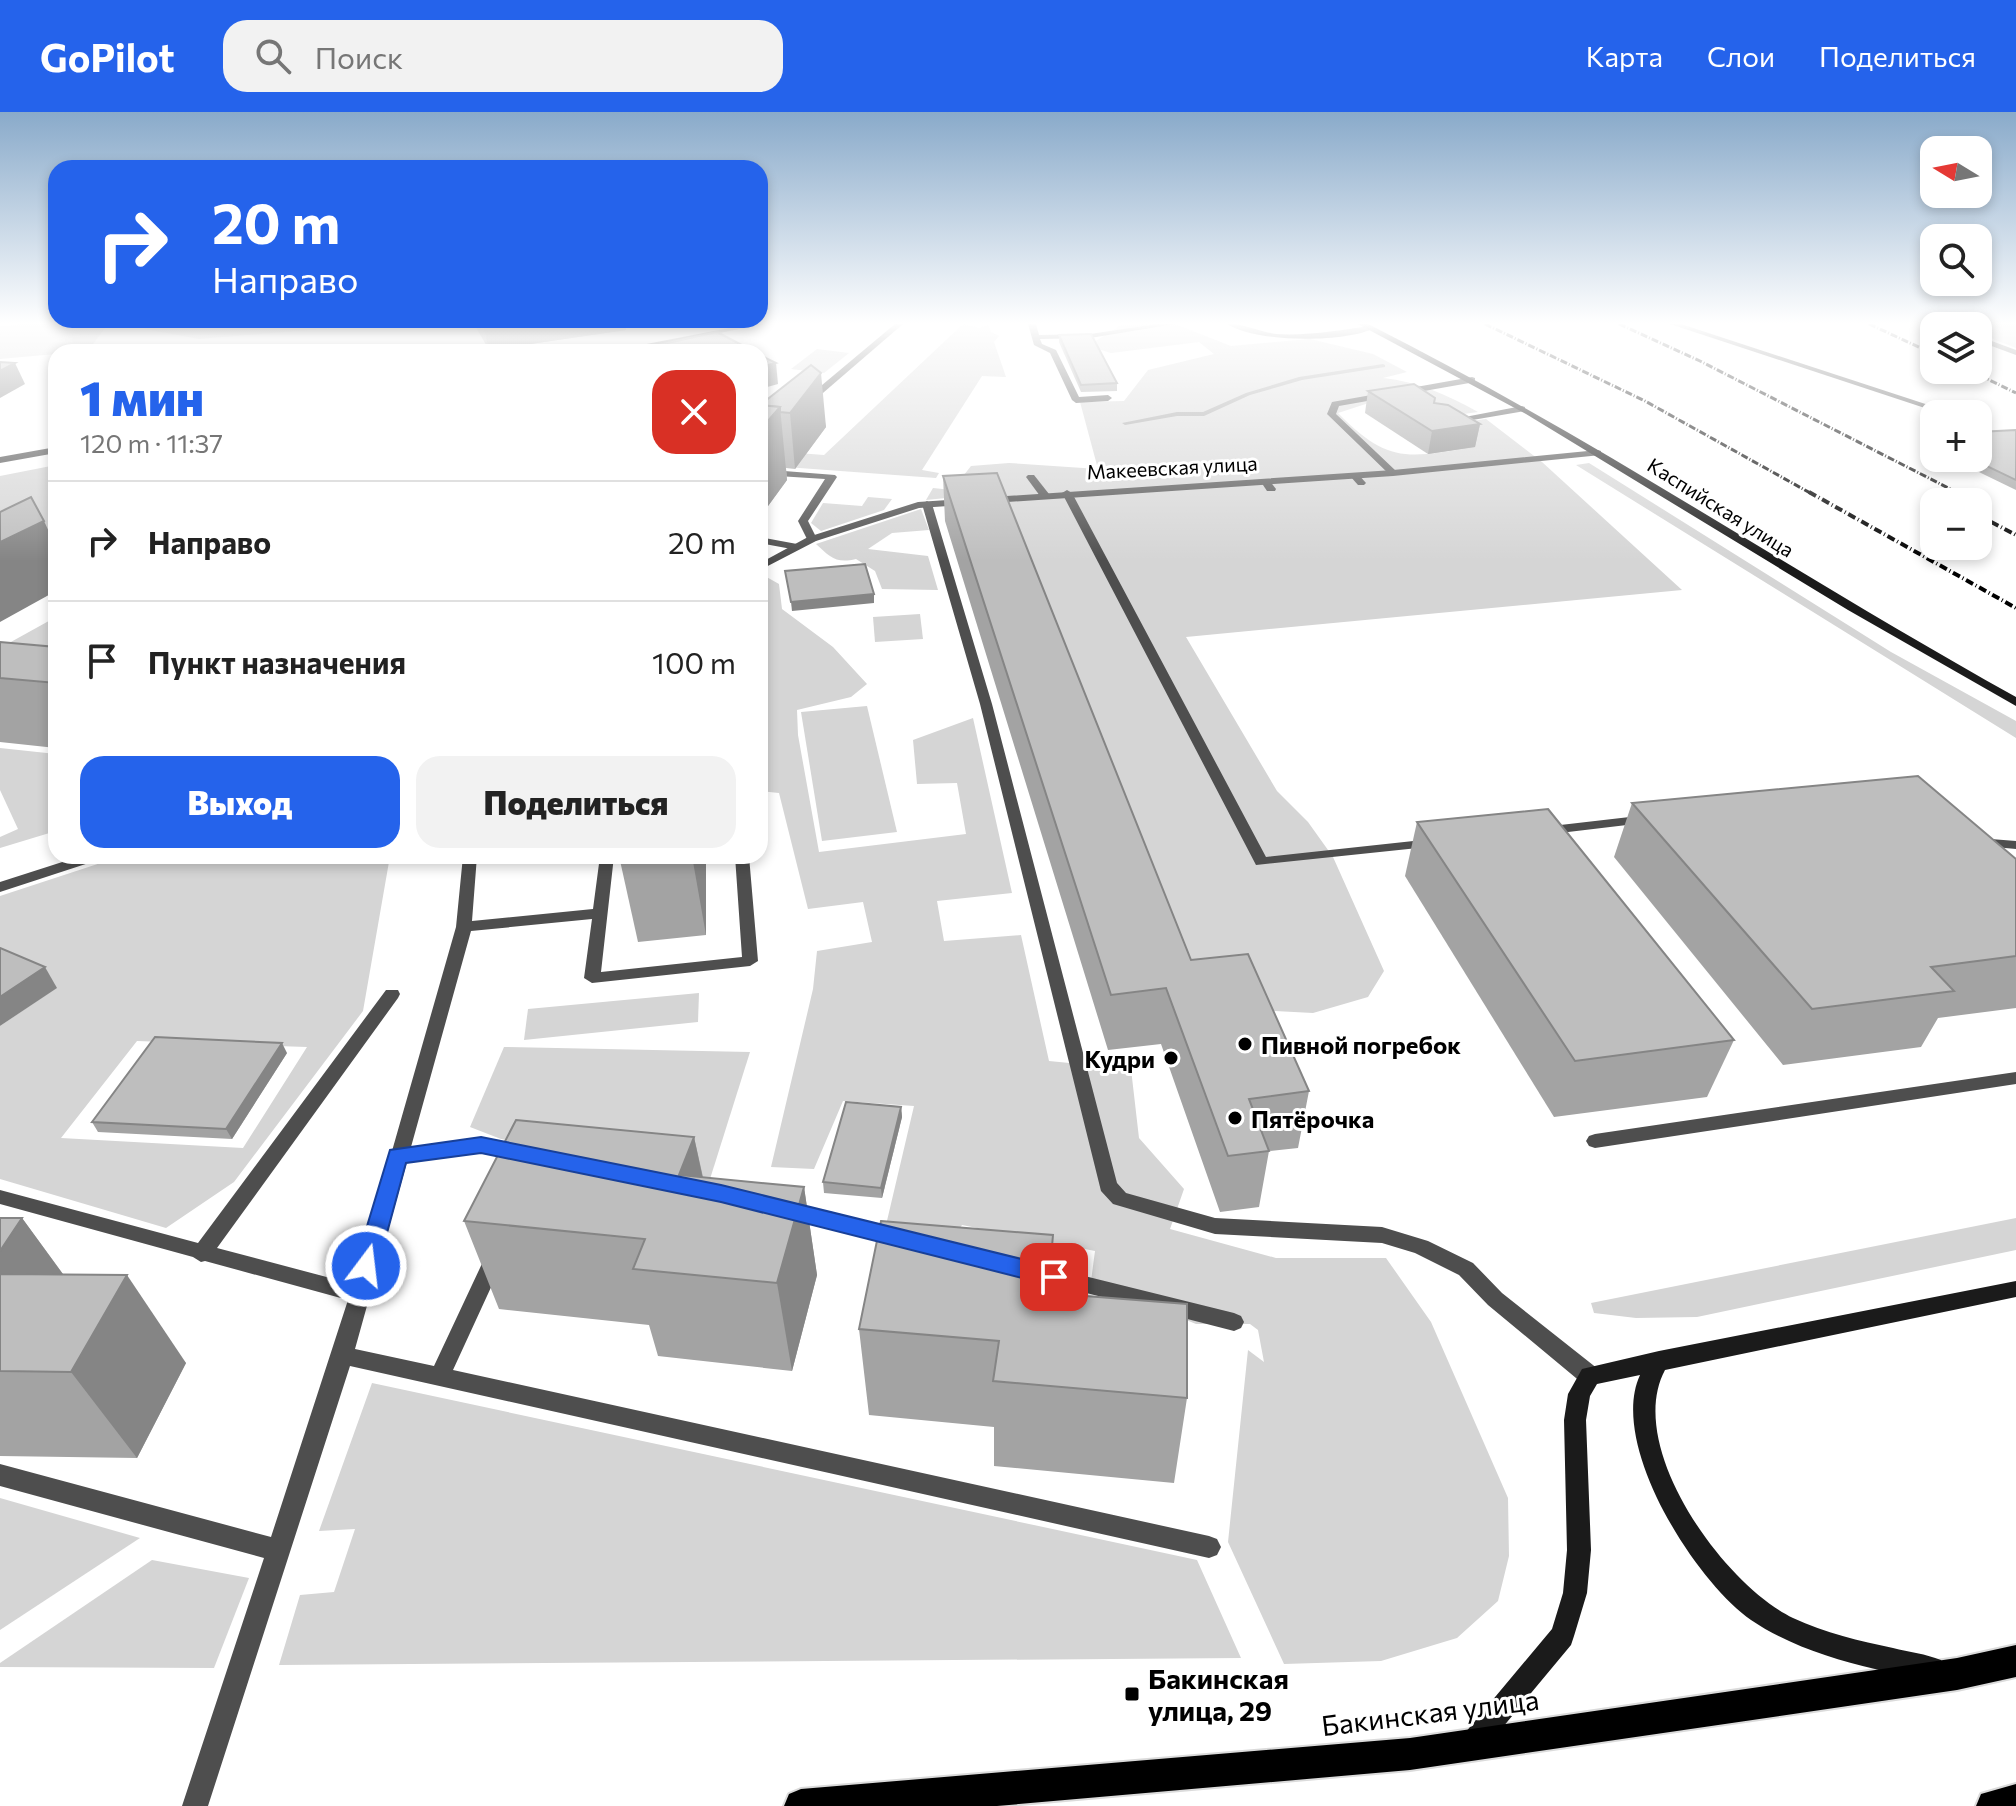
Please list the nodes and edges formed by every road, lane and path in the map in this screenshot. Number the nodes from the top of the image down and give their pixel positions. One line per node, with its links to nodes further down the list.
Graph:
1 (806, 403): 5 (street)
2 (1338, 403): 11 (street)
3 (1512, 403): 4 (main road, Каспийская улица)
4 (1522, 409): 6 (street); 8 (main road, Каспийская улица)
5 (794, 413)
6 (1436, 423)
7 (48, 451): 9 (street)
8 (1598, 453): 11 (street, Макеевская улица); 20 (main road, Каспийская улица)
9 (0, 460)
10 (768, 473): 16 (street)
11 (1393, 473): 13 (street, Макеевская улица)
12 (1031, 477): 14 (street)
13 (1067, 493): 14 (street, Макеевская улица); 24 (street)
14 (1044, 494): 15 (street, Макеевская улица)
15 (913, 503): 16 (street, Макеевская улица); 50 (street)
16 (812, 539): 18 (street, Макеевская улица)
17 (768, 542): 18 (street)
18 (797, 547): 19 (street, Макеевская улица)
19 (768, 563)
20 (2016, 702)
21 (1661, 817): 22 (street)
22 (1520, 833)
23 (1960, 841): 25 (street)
24 (1441, 842)
25 (2016, 845)
26 (71, 864): 30 (street)
27 (469, 864): 32 (street)
28 (606, 864): 31 (street)
29 (743, 864): 31 (street)
30 (0, 887)
31 (600, 913): 32 (street)
32 (464, 927): 36 (street)
33 (392, 994): 42 (street)
34 (2016, 1078): 35 (street)
35 (1595, 1141)
36 (397, 1156): 37 (street); 45 (street)
37 (533, 1173)
38 (0, 1197): 42 (street)
39 (767, 1205): 40 (street)
40 (918, 1243)
41 (500, 1245): 49 (street)
42 (201, 1254): 45 (street)
43 (1008, 1265): 46 (street)
44 (2016, 1289): 48 (main road)
45 (359, 1294): 47 (street)
46 (1234, 1322)
47 (343, 1355): 49 (street); 53 (street)
48 (1659, 1360): 50 (main road); 55 (main road)
49 (441, 1374): 52 (street)
50 (1590, 1376): 56 (main road)
51 (0, 1475): 53 (street)
52 (1209, 1547)
53 (280, 1551): 57 (street)
54 (2016, 1661): 55 (main road, Бакинская улица)
55 (1957, 1674): 56 (main road, Бакинская улица)
56 (1472, 1745): 58 (main road, Бакинская улица)
57 (195, 1806)
58 (801, 1806)

